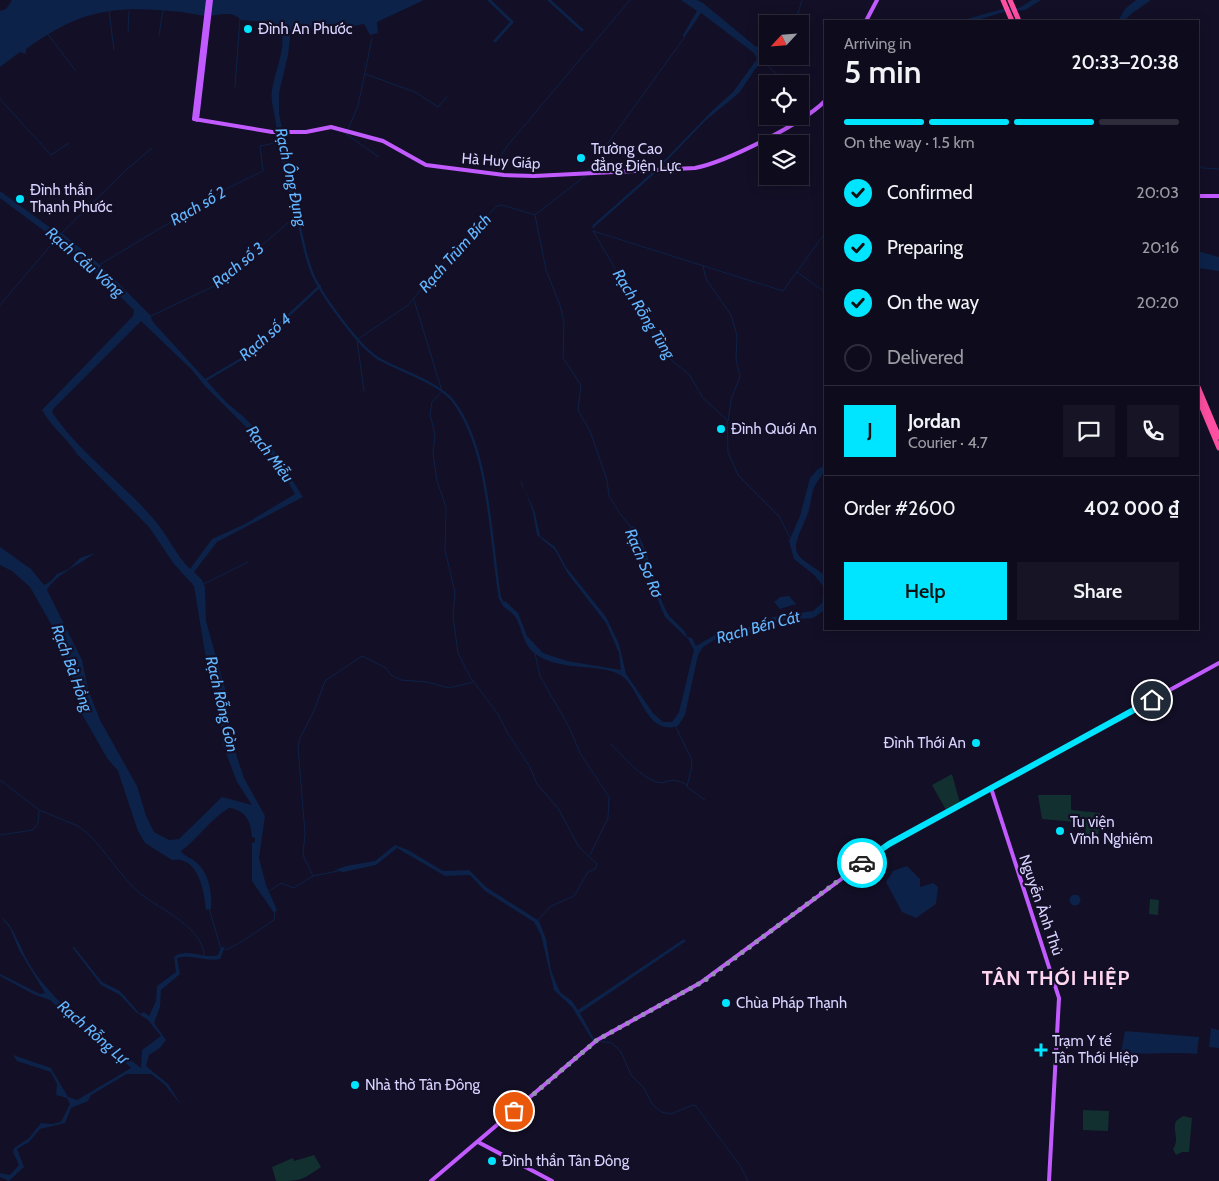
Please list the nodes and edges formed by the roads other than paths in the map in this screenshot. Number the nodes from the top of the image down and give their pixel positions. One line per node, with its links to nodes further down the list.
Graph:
1 (210, 0): 6 (main road, Hà Huy Giáp)
2 (877, 0): 4 (main road)
3 (1008, 3): 5 (highway)
4 (867, 20)
5 (1016, 20)
6 (824, 102)
7 (1199, 196): 8 (main road)
8 (1219, 196)
9 (1199, 385): 13 (highway)
10 (1199, 389): 14 (highway)
11 (1199, 398): 15 (highway)
12 (1199, 398): 16 (highway)
13 (1219, 433)
14 (1219, 437)
15 (1219, 444)
16 (1219, 448)
17 (1219, 663): 18 (main road)
18 (991, 788): 19 (main road); 22 (main road, Nguyễn Ảnh Thủ)
19 (478, 1142): 20 (main road); 21 (main road)
20 (431, 1181)
21 (552, 1181)
22 (1049, 1181)

